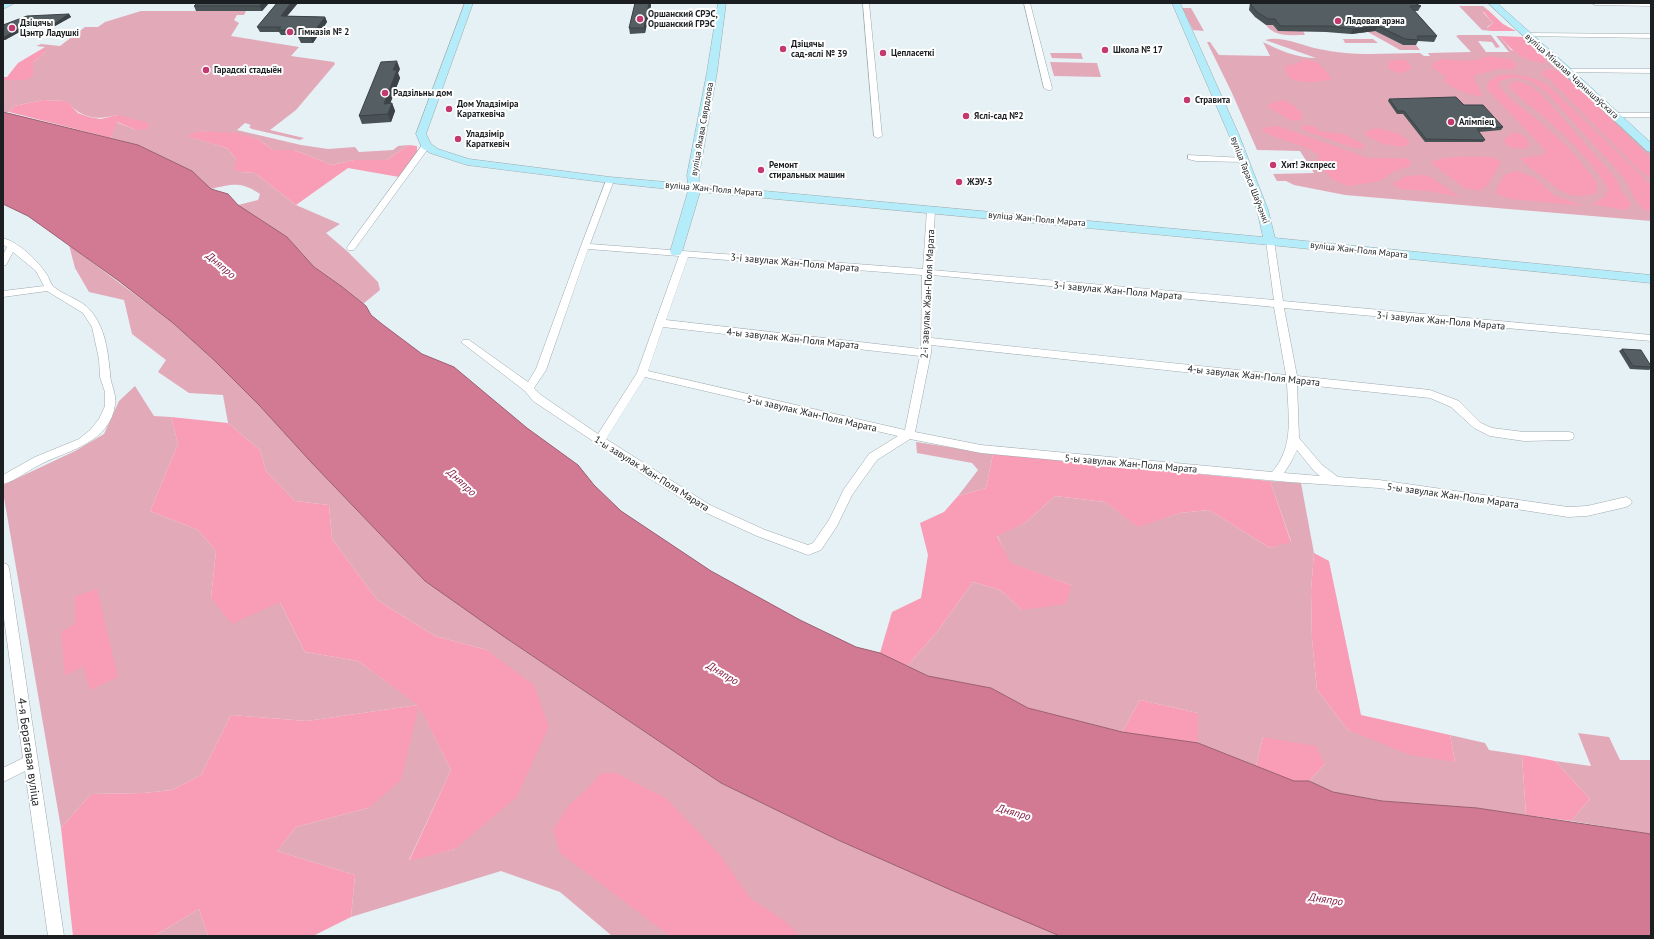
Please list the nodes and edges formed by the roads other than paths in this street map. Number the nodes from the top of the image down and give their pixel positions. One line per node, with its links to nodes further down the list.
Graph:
1 (11, 3): 10 (street)
2 (469, 3): 19 (street)
3 (722, 3): 24 (street, вуліца Якава Свярдлова)
4 (866, 3): 18 (street)
5 (1027, 3): 15 (street)
6 (1176, 3): 22 (street, вуліца Тараса Шаўчэнкі)
7 (1492, 3): 11 (street, вуліца Мікалая Чарнышэўскага)
8 (1596, 3): 9 (street)
9 (1651, 4)
10 (3, 6)
11 (1527, 35): 12 (street); 13 (street, вуліца Мікалая Чарнышэўскага)
12 (1651, 36)
13 (1568, 71): 14 (street); 16 (street, вуліца Мікалая Чарнышэўскага)
14 (1651, 71)
15 (1048, 88)
16 (1615, 115): 17 (street); 20 (street, вуліца Мікалая Чарнышэўскага)
17 (1651, 115)
18 (878, 136)
19 (426, 146): 23 (street, вуліца Жан-Поля Марата); 30 (street)
20 (1651, 149)
21 (1191, 156): 22 (street)
22 (1244, 160): 27 (street, вуліца Тараса Шаўчэнкі)
23 (610, 180): 24 (street, вуліца Жан-Поля Марата); 29 (street)
24 (694, 187): 25 (street, вуліца Жан-Поля Марата); 31 (street, вуліца Якава Свярдлова)
25 (931, 210): 27 (street, вуліца Жан-Поля Марата); 33 (street, 2-і завулак Жан-Поля Марата)
26 (3, 241): 28 (street)
27 (1270, 241): 34 (street, вуліца Жан-Поля Марата); 37 (street, вуліца Тараса Шаўчэнкі)
28 (12, 246): 32 (street); 35 (street)
29 (585, 246): 31 (street, 3-і завулак Жан-Поля Марата); 45 (street)
30 (350, 248)
31 (680, 253): 33 (street, 3-і завулак Жан-Поля Марата); 38 (street, вуліца Якава Свярдлова)
32 (3, 263)
33 (927, 272): 37 (street, 3-і завулак Жан-Поля Марата); 40 (street, 2-і завулак Жан-Поля Марата)
34 (1651, 279)
35 (49, 288): 36 (street); 51 (street)
36 (3, 294)
37 (1279, 306): 39 (street, 3-і завулак Жан-Поля Марата); 44 (street, вуліца Тараса Шаўчэнкі)
38 (661, 323): 42 (street, 4-ы завулак Жан-Поля Марата); 43 (street, вуліца Якава Свярдлова)
39 (1651, 338)
40 (926, 341): 42 (street, 2-і завулак Жан-Поля Марата); 44 (street, 4-ы завулак Жан-Поля Марата)
41 (466, 342): 45 (street, 1-ы завулак Жан-Поля Марата)
42 (926, 352): 46 (street, 2-і завулак Жан-Поля Марата)
43 (642, 373): 46 (street, 5-ы завулак Жан-Поля Марата); 49 (street, вуліца Якава Свярдлова)
44 (1292, 379): 47 (street, 4-ы завулак Жан-Поля Марата); 48 (street, вуліца Тараса Шаўчэнкі)
45 (529, 388): 49 (street, 1-ы завулак Жан-Поля Марата)
46 (909, 435): 49 (street, 1-ы завулак Жан-Поля Марата); 50 (street, 5-ы завулак Жан-Поля Марата)
47 (1569, 436)
48 (1294, 439): 50 (street, вуліца Тараса Шаўчэнкі); 52 (street)
49 (600, 440)
50 (1275, 476): 52 (street, 5-ы завулак Жан-Поля Марата)
51 (3, 480)
52 (1337, 482): 53 (street, 5-ы завулак Жан-Поля Марата)
53 (1626, 502)
54 (3, 568): 55 (street, 4-я Берагавая вуліца)
55 (30, 762): 56 (street); 57 (street, 4-я Берагавая вуліца)
56 (3, 775)
57 (56, 936)

